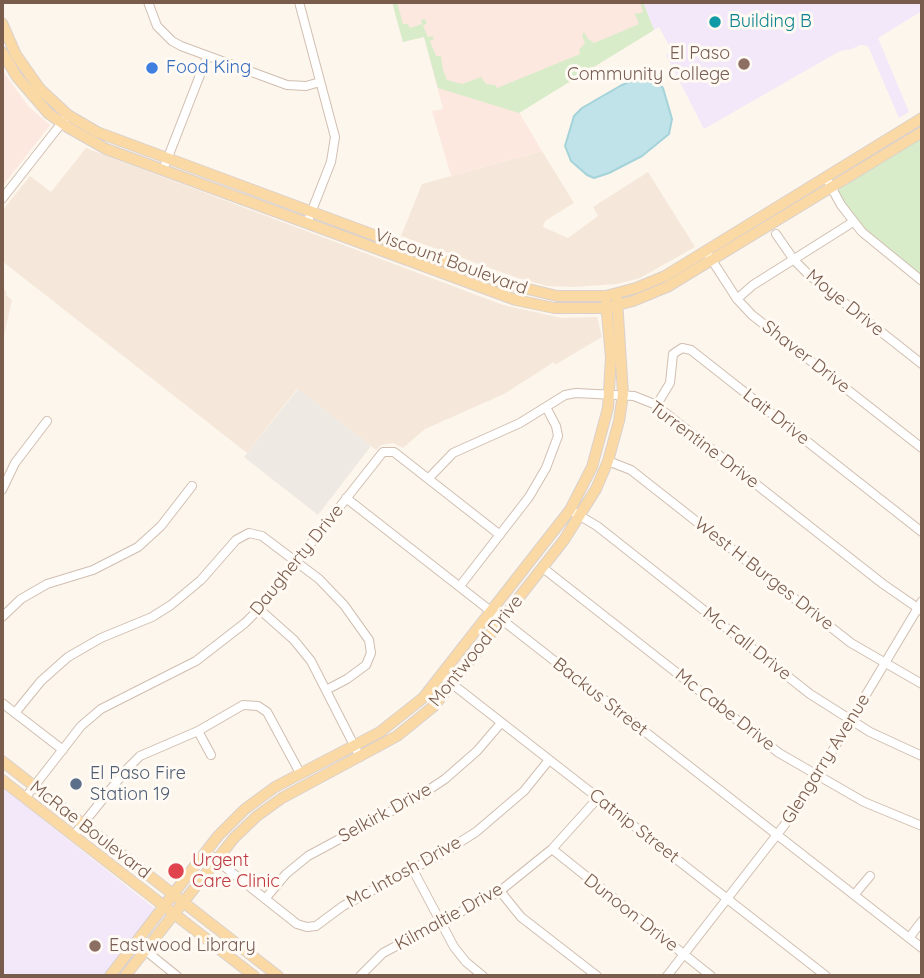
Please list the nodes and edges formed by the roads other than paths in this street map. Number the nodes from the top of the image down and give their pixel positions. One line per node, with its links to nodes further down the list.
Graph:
1 (148, 2): 5 (street)
2 (299, 2): 6 (street)
3 (2, 23): 8 (main road, Viscount Boulevard)
4 (2, 52): 8 (main road, Viscount Boulevard)
5 (207, 57): 6 (street); 10 (street)
6 (320, 82): 15 (street)
7 (922, 118): 12 (main road, Viscount Boulevard)
8 (65, 119): 10 (main road, Viscount Boulevard); 11 (main road, Viscount Boulevard); 14 (street)
9 (922, 132): 13 (main road, Viscount Boulevard)
10 (169, 158): 11 (street); 15 (main road, Viscount Boulevard)
11 (163, 170): 17 (main road, Viscount Boulevard)
12 (826, 177): 13 (street); 20 (main road, Viscount Boulevard)
13 (831, 188): 16 (street); 20 (main road, Viscount Boulevard)
14 (2, 199)
15 (312, 212): 17 (street); 19 (main road, Viscount Boulevard)
16 (853, 222): 22 (street); 23 (street)
17 (307, 223): 21 (main road, Viscount Boulevard)
18 (776, 234): 22 (street, Moye Drive)
19 (405, 246): 21 (main road); 24 (main road, Viscount Boulevard)
20 (709, 256): 25 (main road, Viscount Boulevard); 28 (street, Shaver Drive); 29 (main road, Viscount Boulevard)
21 (401, 258): 26 (main road, Viscount Boulevard)
22 (794, 260): 28 (street); 31 (street, Moye Drive)
23 (922, 281)
24 (503, 283): 26 (main road); 27 (main road, Viscount Boulevard)
25 (617, 293): 27 (main road, Viscount Boulevard); 29 (main road, Montwood Drive)
26 (499, 294): 30 (main road, Viscount Boulevard)
27 (606, 296): 30 (main road, Montwood Drive)
28 (737, 299): 37 (street, Shaver Drive)
29 (618, 306): 30 (main road, Viscount Boulevard); 32 (main road, Montwood Drive)
30 (606, 308): 33 (main road, Montwood Drive)
31 (922, 364)
32 (623, 394): 33 (street, Turrentine Drive); 34 (street, Turrentine Drive); 38 (main road, Montwood Drive)
33 (609, 395): 35 (street, Turrentine Drive); 43 (main road, Montwood Drive)
34 (656, 406): 45 (street, Lait Drive); 50 (street, Turrentine Drive)
35 (546, 407): 39 (street, Turrentine Drive); 46 (street)
36 (47, 421): 41 (street)
37 (922, 448)
38 (608, 461): 44 (main road, Montwood Drive); 55 (street, West H Burges Drive)
39 (429, 478): 42 (street, Daugherty Drive); 46 (street, Daugherty Drive)
40 (192, 486): 53 (street)
41 (2, 490)
42 (346, 498): 47 (street, Daugherty Drive); 49 (street, Backus Street)
43 (570, 510): 44 (street, Mc Fall Drive); 52 (main road, Montwood Drive)
44 (580, 517): 48 (main road, Montwood Drive); 62 (street, Mc Fall Drive)
45 (922, 531)
46 (500, 535): 49 (street)
47 (296, 562): 51 (street, Daugherty Drive); 59 (street); 61 (street)
48 (543, 568): 54 (main road, Montwood Drive); 73 (street, Mc Cabe Drive)
49 (460, 586): 52 (street, Backus Street)
50 (921, 607): 55 (street, Glengarry Avenue)
51 (259, 609): 59 (street); 66 (street, Daugherty Drive)
52 (491, 611): 54 (street, Backus Street); 56 (main road, Montwood Drive)
53 (2, 617)
54 (502, 620): 57 (main road, Montwood Drive); 83 (street, Backus Street)
55 (884, 664): 58 (street, West H Burges Drive); 62 (street, Glengarry Avenue)
56 (442, 676): 57 (street, Catnip Street); 65 (main road, Montwood Drive)
57 (452, 684): 63 (street, Catnip Street); 69 (main road, Montwood Drive)
58 (922, 684)
59 (326, 690): 65 (street)
60 (2, 703): 61 (street)
61 (15, 713): 66 (street)
62 (851, 721): 68 (street, Mc Fall Drive); 73 (street, Glengarry Avenue)
63 (501, 723): 70 (street, Catnip Street); 94 (street, Selkirk Drive)
64 (198, 731): 67 (street); 72 (street); 80 (street)
65 (354, 746): 69 (street); 72 (main road, Montwood Drive)
66 (62, 750): 75 (street, Daugherty Drive)
67 (211, 755)
68 (922, 756)
69 (360, 757): 86 (main road, Montwood Drive)
70 (549, 760): 77 (street, Catnip Street); 88 (street, Mc Intosh Drive)
71 (2, 761): 75 (main road, McRae Boulevard)
72 (300, 773): 85 (main road, Montwood Drive)
73 (818, 777): 81 (street, Mc Cabe Drive); 83 (street, Glengarry Avenue)
74 (2, 780): 76 (main road, McRae Boulevard)
75 (34, 787): 76 (street, Daugherty Drive); 78 (main road, McRae Boulevard)
76 (25, 798): 79 (main road, McRae Boulevard)
77 (598, 798): 84 (street, Kilmaltie Drive); 95 (street, Catnip Street)
78 (61, 807): 79 (main road); 80 (main road, McRae Boulevard)
79 (52, 818): 82 (main road, McRae Boulevard)
80 (82, 824): 82 (street); 87 (main road, McRae Boulevard)
81 (922, 826)
82 (74, 835): 89 (main road, McRae Boulevard)
83 (778, 835): 93 (street, Backus Street); 95 (street, Glengarry Avenue)
84 (552, 849): 91 (street, Kilmaltie Drive); 105 (street, Dunoon Drive)
85 (206, 852): 86 (street, Mc Intosh Drive); 92 (main road, Montwood Drive)
86 (216, 860): 94 (street, Mc Intosh Drive); 96 (main road, Montwood Drive)
87 (129, 862): 89 (main road); 92 (main road, McRae Boulevard)
88 (413, 870): 94 (street, Mc Intosh Drive); 100 (street)
89 (121, 872): 97 (main road, McRae Boulevard)
90 (870, 876): 93 (street)
91 (500, 891): 100 (street, Kilmaltie Drive); 113 (street)
92 (173, 895): 96 (main road, McRae Boulevard); 97 (main road, Montwood Drive)
93 (854, 895): 101 (street, Backus Street)
94 (265, 899)
95 (726, 900): 105 (street, Glengarry Avenue); 116 (street, Catnip Street)
96 (183, 902): 98 (main road, Montwood Drive); 110 (main road, McRae Boulevard)
97 (164, 906): 98 (main road, McRae Boulevard); 102 (main road, Montwood Drive)
98 (174, 913): 104 (main road, Montwood Drive); 109 (main road, McRae Boulevard)
99 (922, 921): 101 (street)
100 (441, 924): 111 (street, Kilmaltie Drive); 112 (street)
101 (909, 938): 103 (street, Backus Street)
102 (136, 943): 104 (street); 106 (main road, Montwood Drive)
103 (922, 948)
104 (145, 951): 107 (main road, Montwood Drive); 108 (street)
105 (684, 955): 114 (street, Glengarry Avenue); 115 (street, Dunoon Drive)
106 (110, 976)
107 (125, 976)
108 (177, 976)
109 (254, 976)
110 (278, 976)
111 (360, 976)
112 (483, 976)
113 (597, 976)
114 (667, 976)
115 (712, 976)
116 (826, 976)

